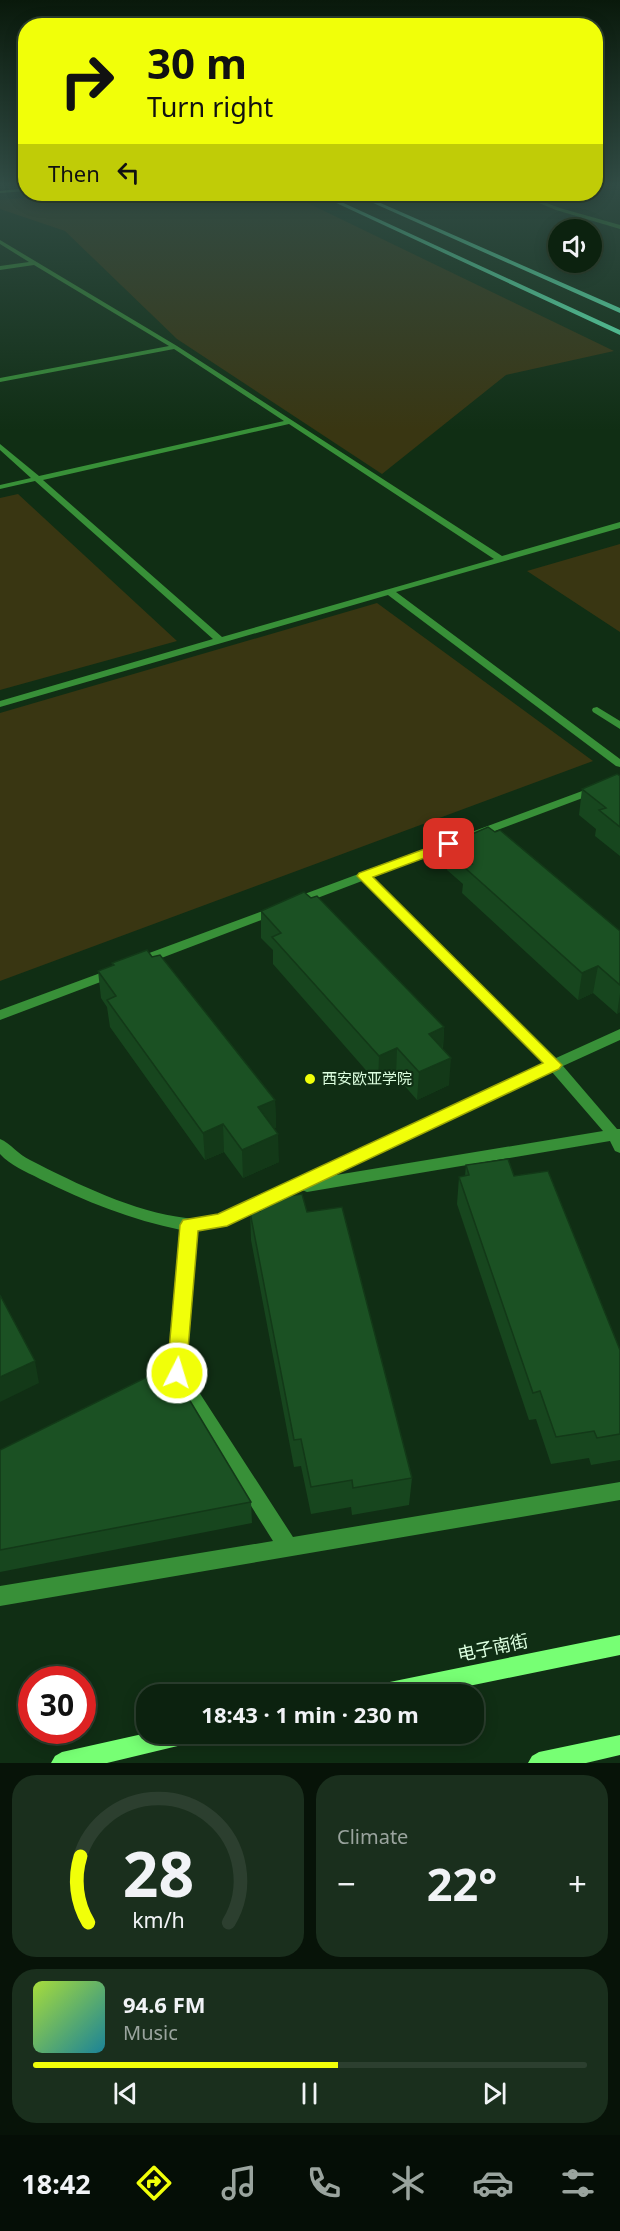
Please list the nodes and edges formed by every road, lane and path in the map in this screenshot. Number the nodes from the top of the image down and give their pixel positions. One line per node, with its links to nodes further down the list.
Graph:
1 (15, 265): 5 (street)
2 (39, 265): 8 (street)
3 (474, 265): 7 (main road)
4 (517, 265): 6 (main road)
5 (0, 268)
6 (620, 311)
7 (620, 333)
8 (175, 346): 9 (street); 10 (street)
9 (0, 380)
10 (290, 422): 12 (street); 15 (street)
11 (0, 446): 12 (street)
12 (37, 478): 13 (street); 17 (street)
13 (0, 487)
14 (620, 525): 15 (street)
15 (502, 560): 16 (street)
16 (391, 593): 17 (street); 21 (street)
17 (221, 641): 18 (street)
18 (0, 704)
19 (597, 710): 20 (street)
20 (620, 726)
21 (620, 764)
22 (620, 780): 23 (street)
23 (364, 876): 24 (street); 26 (street)
24 (0, 1015)
25 (620, 1034): 26 (street)
26 (554, 1065): 27 (street); 29 (street)
27 (618, 1139): 29 (street)
28 (0, 1145): 30 (street)
29 (291, 1188): 30 (street)
30 (189, 1225): 31 (street)
31 (177, 1373): 32 (street); 34 (street)
32 (146, 1389)
33 (620, 1491): 34 (street)
34 (288, 1547): 35 (street)
35 (0, 1596)
36 (620, 1644): 37 (main road, 电子南街)
37 (428, 1684)
38 (143, 1744): 40 (main road)
39 (620, 1745): 41 (main road)
40 (62, 1763)
41 (539, 1763)

